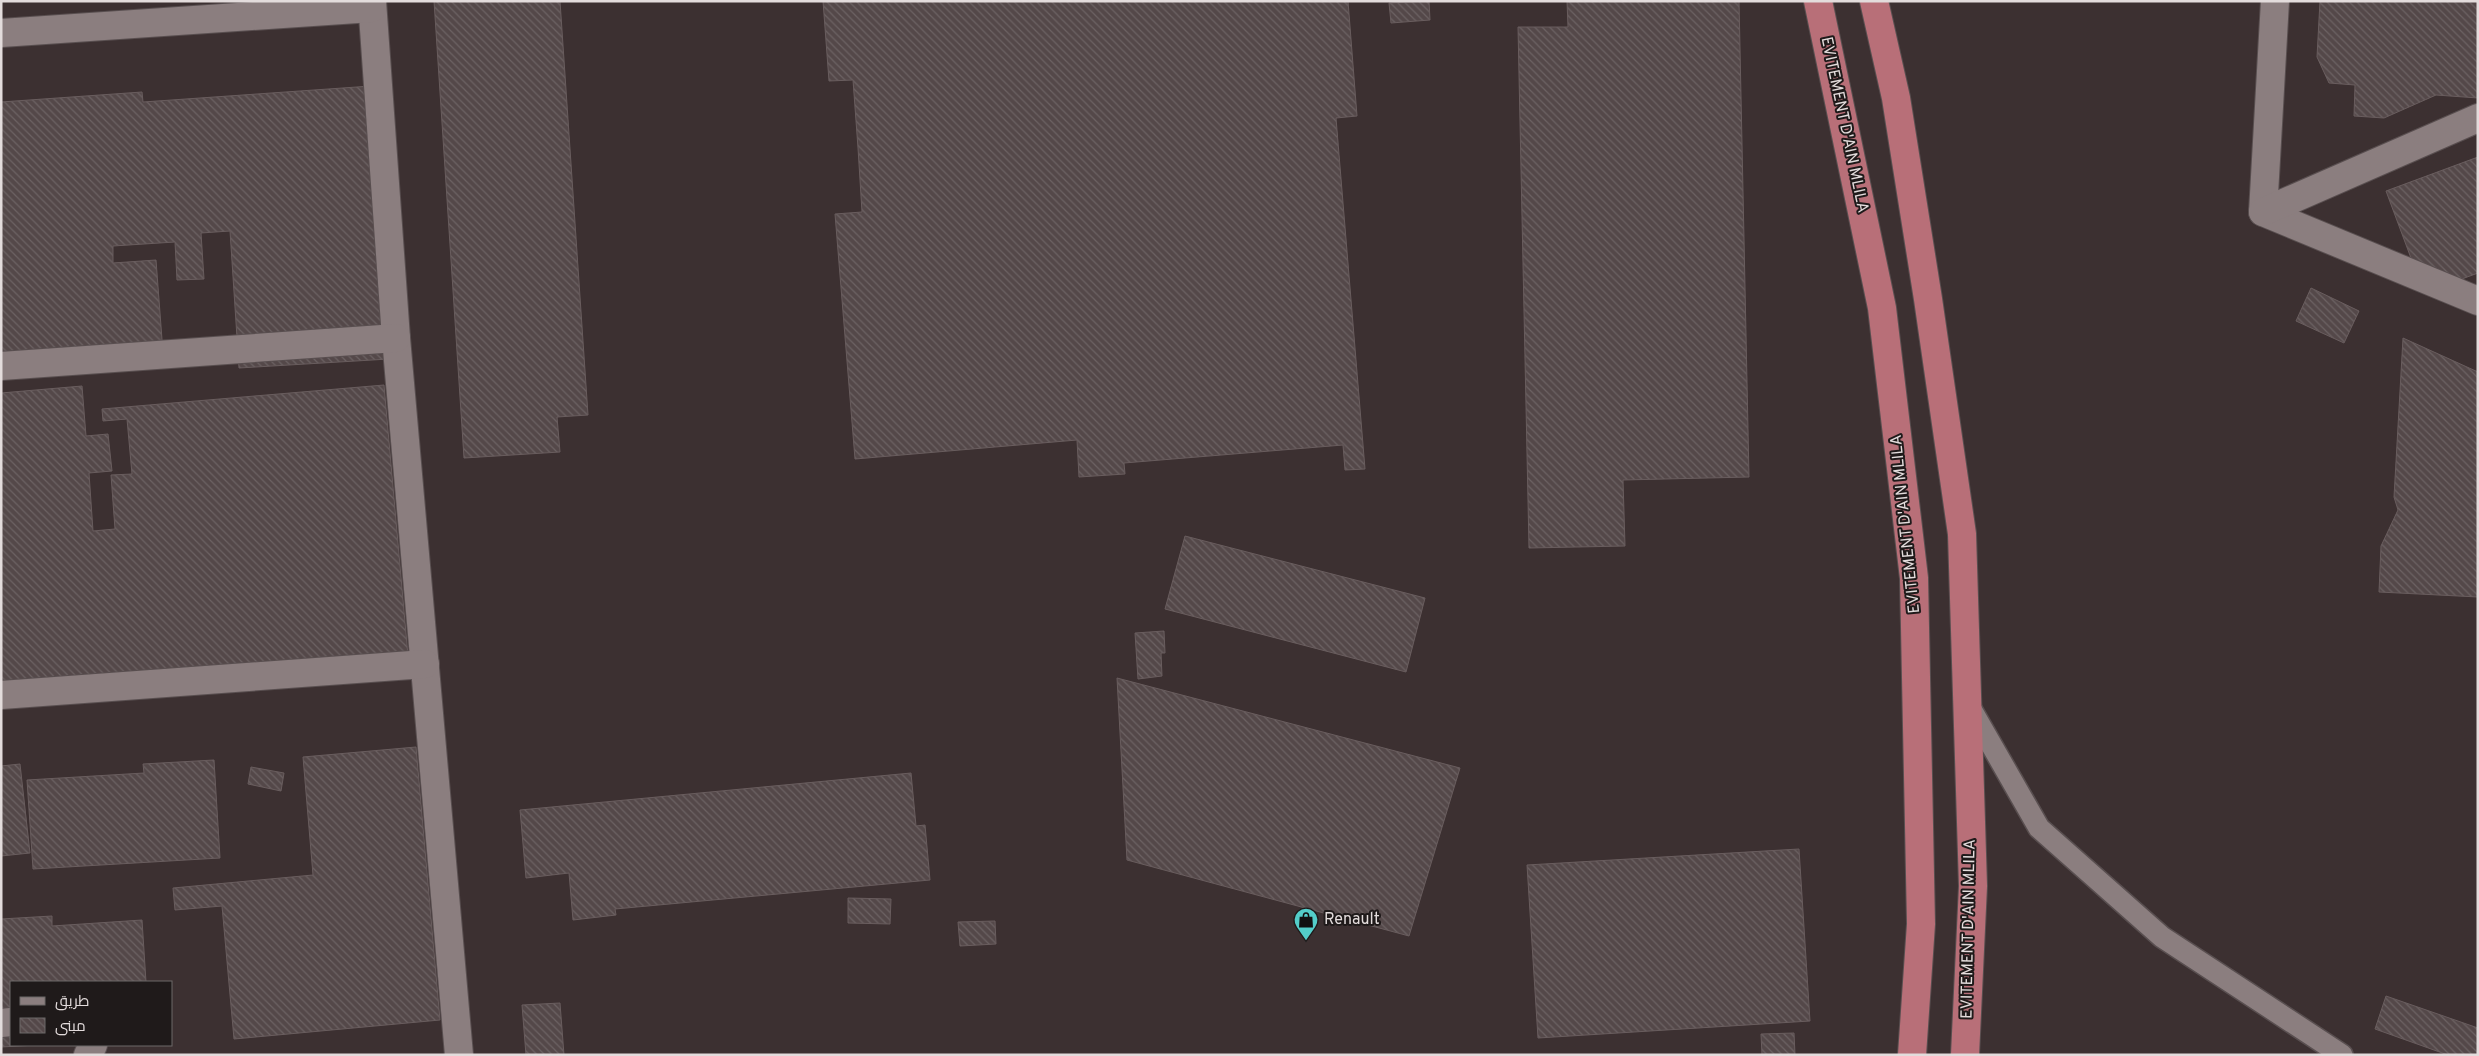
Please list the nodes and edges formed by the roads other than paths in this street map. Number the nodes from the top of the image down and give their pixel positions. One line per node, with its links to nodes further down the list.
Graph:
1 (1818, 1): 15 (highway, EVITEMENT D'AIN MLILA)
2 (1874, 1): 13 (highway, EVITEMENT D'AIN MLILA)
3 (2275, 1): 7 (street)
4 (372, 4): 5 (street); 9 (street)
5 (1, 33)
6 (2478, 118): 7 (street)
7 (2263, 212): 8 (street)
8 (2478, 301)
9 (396, 338): 10 (street); 11 (street)
10 (1, 366)
11 (425, 664): 12 (street); 14 (street)
12 (1, 695)
13 (1967, 703): 16 (highway, EVITEMENT D'AIN MLILA); 17 (lane)
14 (458, 1055)
15 (1912, 1055)
16 (1965, 1055)
17 (2342, 1055)

